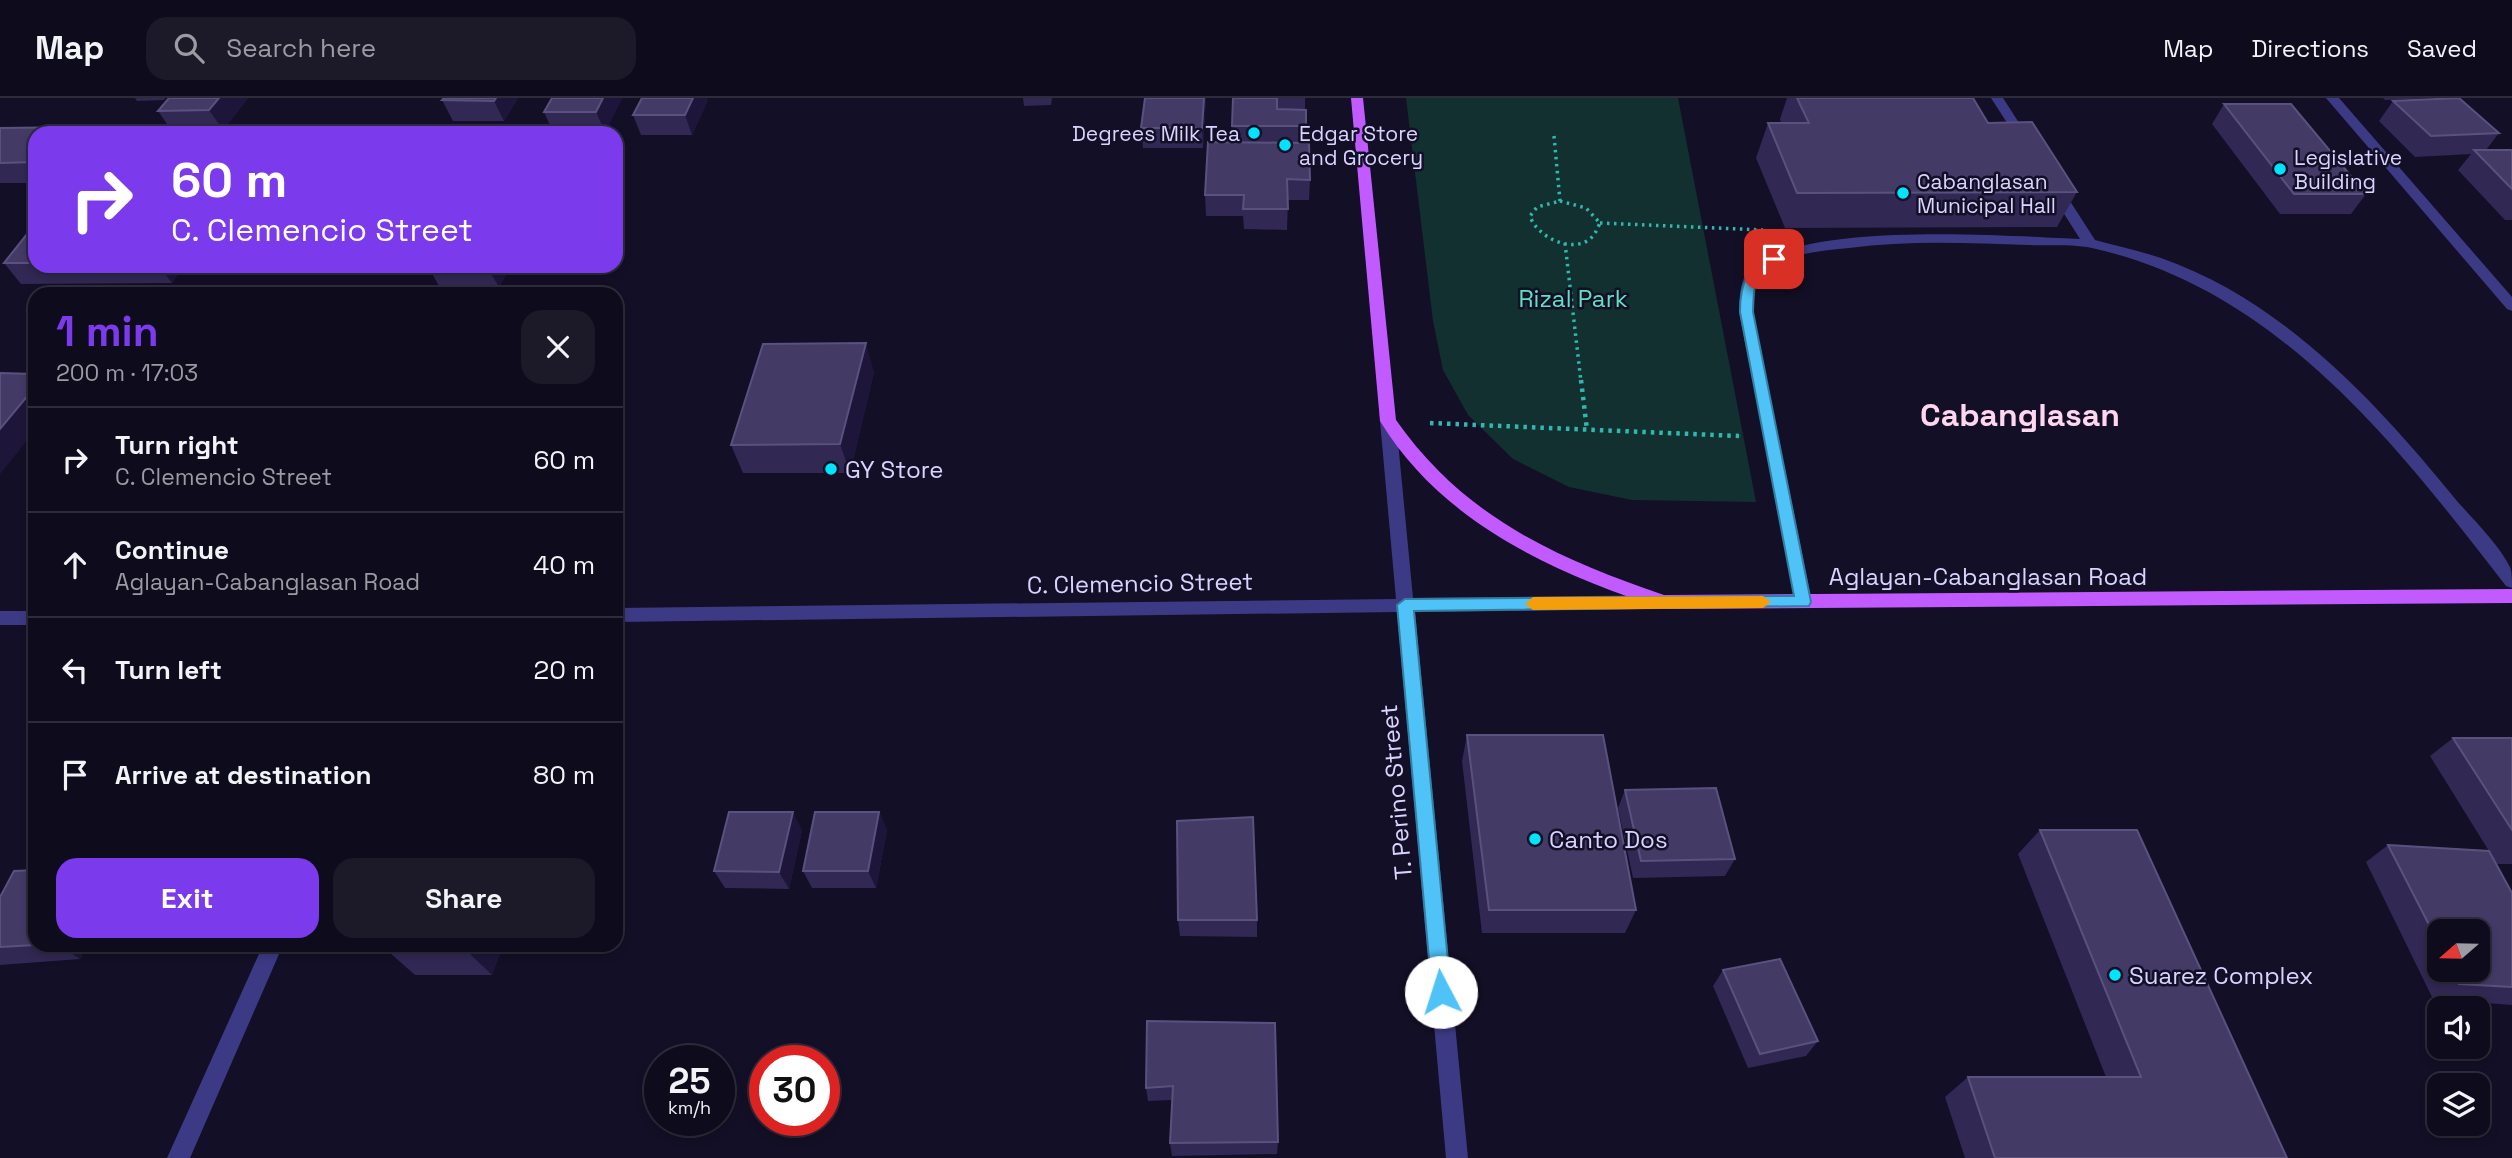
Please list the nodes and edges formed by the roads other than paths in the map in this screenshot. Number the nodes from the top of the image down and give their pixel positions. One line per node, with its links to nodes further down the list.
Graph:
1 (1357, 98): 8 (main road, Aglayan-Cabanglasan Road)
2 (1997, 98): 4 (street)
3 (2332, 98): 7 (street)
4 (2032, 154)
5 (2047, 176): 6 (street)
6 (2090, 243): 9 (street); 12 (street)
7 (2512, 306)
8 (1388, 421): 11 (main road, Aglayan-Cabanglasan Road); 13 (street, T. Perino Street)
9 (2512, 581)
10 (2512, 596): 12 (main road, Aglayan-Cabanglasan Road)
11 (1664, 602): 12 (main road, Aglayan-Cabanglasan Road); 13 (street, C. Clemencio Street)
12 (1803, 602)
13 (1405, 605): 14 (street, C. Clemencio Street); 19 (street, T. Perino Street)
14 (623, 615)
15 (0, 618): 16 (street)
16 (28, 618)
17 (270, 952): 18 (street)
18 (178, 1158)
19 (1457, 1158)

